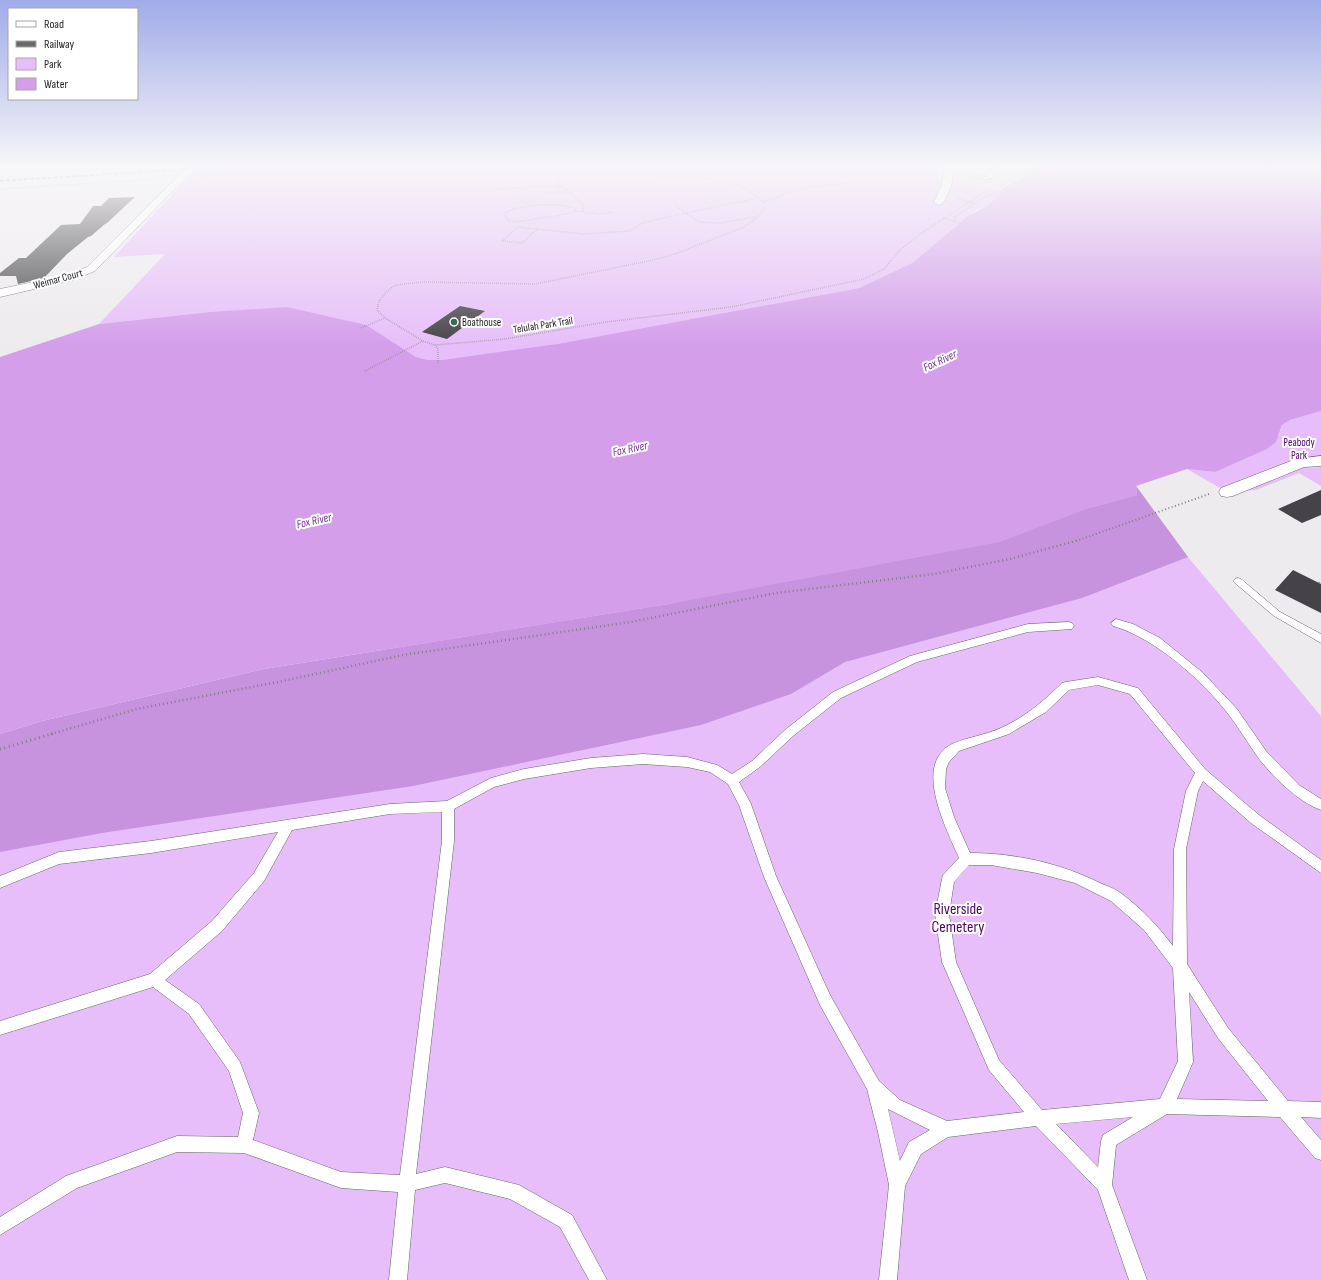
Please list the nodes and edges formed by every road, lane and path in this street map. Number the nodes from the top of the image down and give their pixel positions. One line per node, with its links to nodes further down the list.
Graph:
1 (133, 226): 6 (street, Weimar Court)
2 (641, 226): 5 (path)
3 (746, 226): 7 (path)
4 (932, 226): 10 (path, Telulah Park Trail)
5 (537, 229): 5 (path)
6 (0, 292)
7 (385, 318): 8 (path); 9 (path, Telulah Park Trail)
8 (361, 328)
9 (423, 341): 10 (path, Telulah Park Trail); 12 (path)
10 (435, 345): 11 (path)
11 (438, 364)
12 (365, 371)
13 (1321, 460): 14 (street)
14 (1228, 492): 19 (path)
15 (1238, 581): 18 (lane)
16 (1116, 623): 22 (lane)
17 (1069, 626): 21 (lane)
18 (1321, 639)
19 (0, 749)
20 (1201, 772): 25 (lane); 26 (lane); 28 (lane)
21 (732, 780): 23 (lane); 31 (lane)
22 (1321, 805)
23 (448, 806): 24 (lane); 39 (lane)
24 (288, 826): 27 (lane); 29 (lane)
25 (966, 859): 28 (lane); 35 (lane)
26 (1321, 867)
27 (0, 882)
28 (1180, 966): 32 (lane); 33 (lane)
29 (154, 980): 30 (lane); 37 (lane)
30 (0, 1028)
31 (874, 1086): 36 (lane); 40 (lane)
32 (1165, 1106): 33 (lane); 35 (lane); 41 (lane)
33 (1283, 1108): 34 (lane); 38 (lane)
34 (1321, 1110)
35 (1039, 1118): 36 (lane); 41 (lane)
36 (946, 1129): 40 (lane)
37 (244, 1145): 39 (lane); 42 (lane)
38 (1321, 1152)
39 (407, 1184): 43 (lane); 44 (lane)
40 (897, 1185): 45 (lane)
41 (1104, 1185): 46 (lane)
42 (0, 1227)
43 (398, 1280)
44 (598, 1280)
45 (888, 1280)
46 (1138, 1280)

